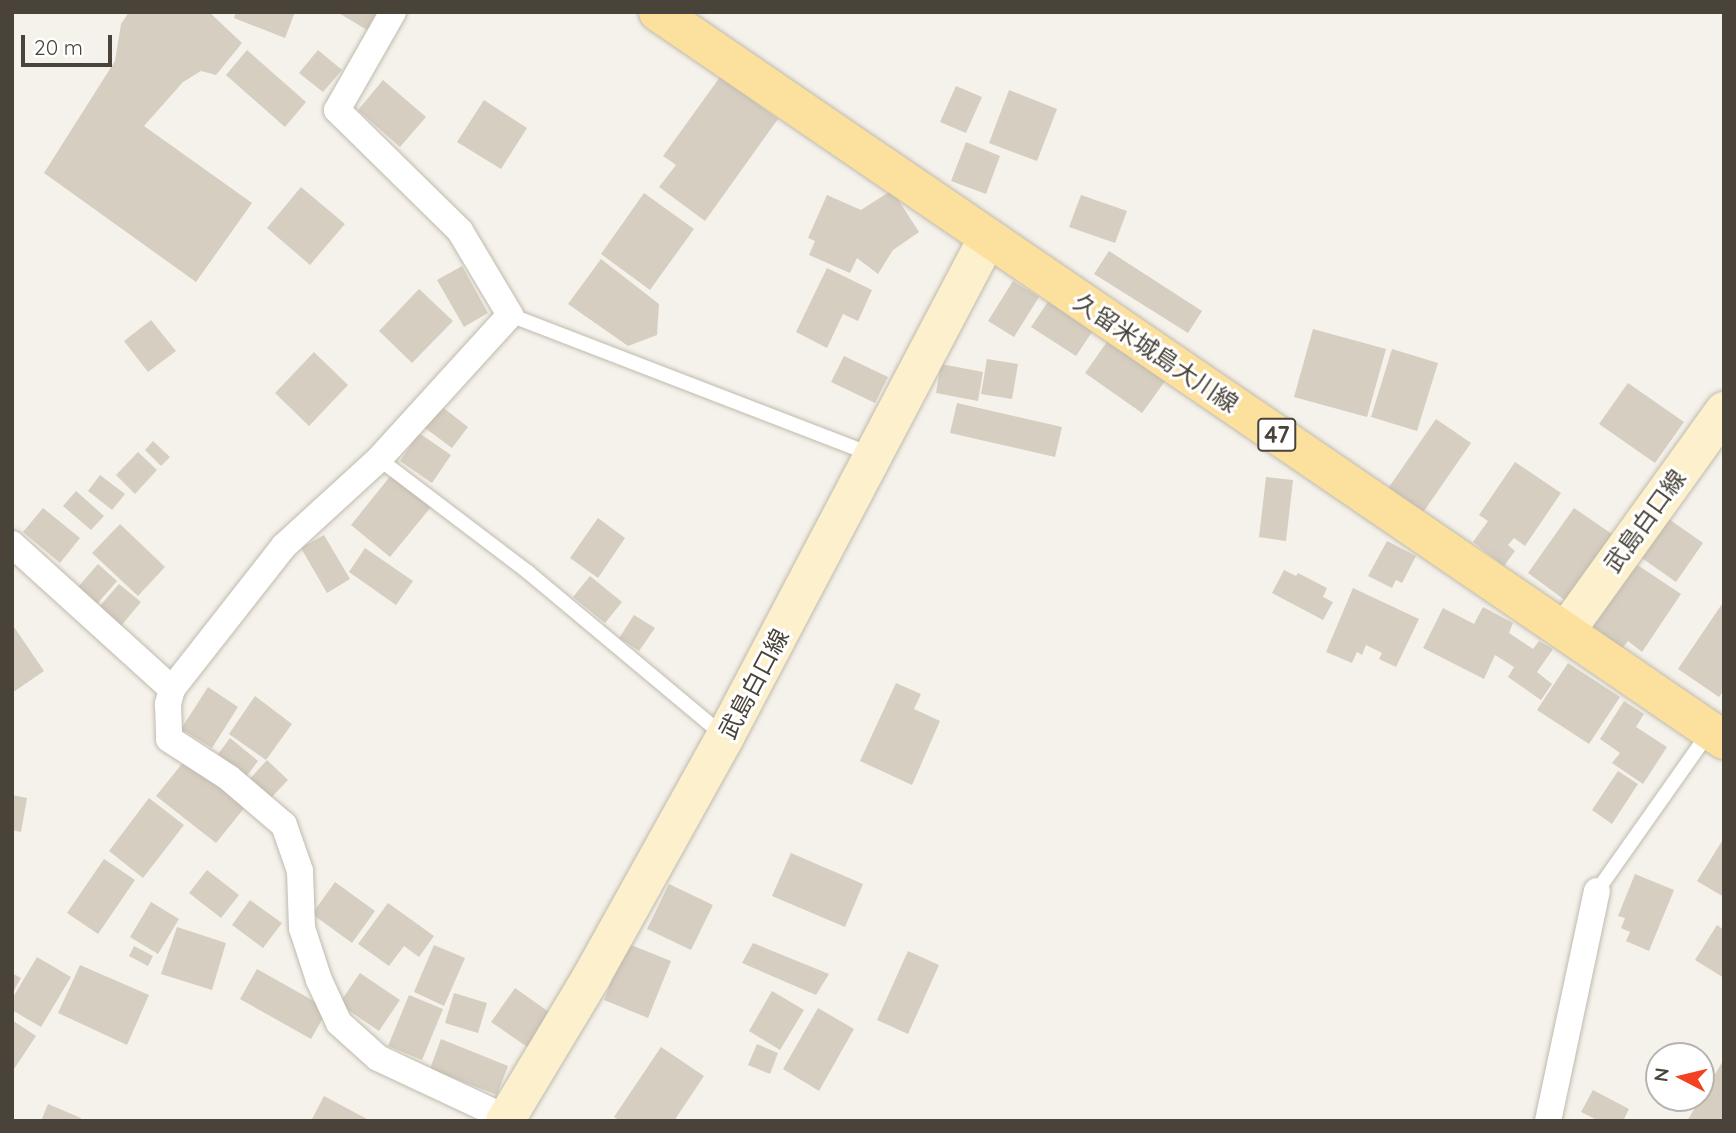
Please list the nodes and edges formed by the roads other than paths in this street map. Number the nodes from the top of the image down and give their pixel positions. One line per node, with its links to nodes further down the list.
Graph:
1 (393, 12): 4 (street)
2 (658, 12): 3 (main road, 久留米城島大川線 / 47)
3 (987, 239): 6 (main road, 武島白口線); 9 (main road, 久留米城島大川線 / 47)
4 (510, 315): 6 (lane); 7 (street)
5 (1724, 411): 9 (main road, 武島白口線)
6 (876, 456): 12 (main road, 武島白口線)
7 (379, 459): 10 (street); 12 (lane)
8 (12, 544): 10 (street)
9 (1566, 631): 11 (main road, 久留米城島大川線 / 47)
10 (172, 689): 14 (street)
11 (1717, 735): 13 (lane)
12 (725, 737): 14 (main road, 武島白口線)
13 (1597, 891): 15 (street)
14 (505, 1119)
15 (1548, 1121)

